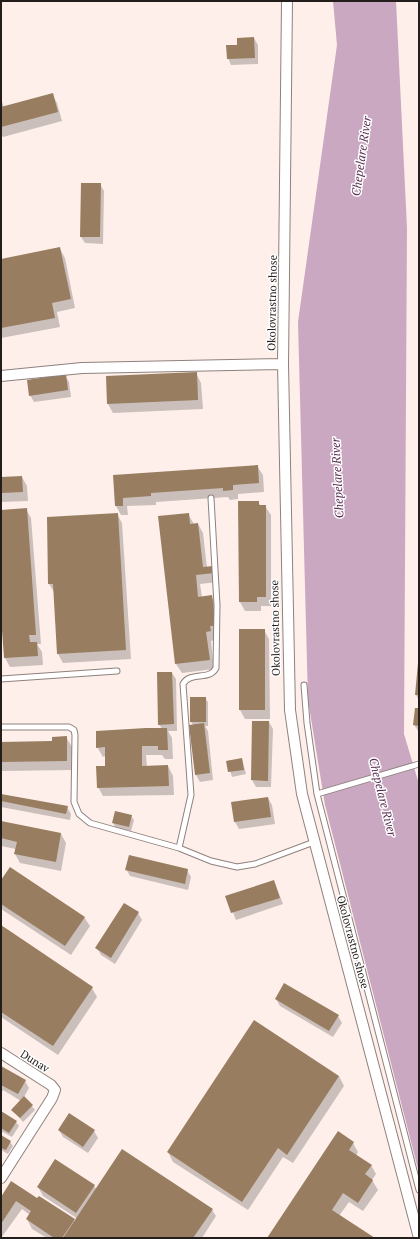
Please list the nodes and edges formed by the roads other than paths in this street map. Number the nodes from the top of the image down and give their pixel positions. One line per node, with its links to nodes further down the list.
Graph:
1 (287, 1): 2 (street, Okolovrastno shose)
2 (283, 364): 3 (street); 11 (street, Okolovrastno shose)
3 (1, 376)
4 (212, 498): 12 (lane)
5 (117, 671): 6 (lane)
6 (1, 679)
7 (304, 685): 10 (lane)
8 (1, 727): 12 (lane)
9 (419, 764): 10 (lane)
10 (317, 794): 15 (lane)
11 (314, 842): 12 (lane); 16 (street, Okolovrastno shose)
12 (179, 848)
13 (1, 1053): 14 (street, Dunav)
14 (1, 1178)
15 (419, 1190)
16 (419, 1238)

